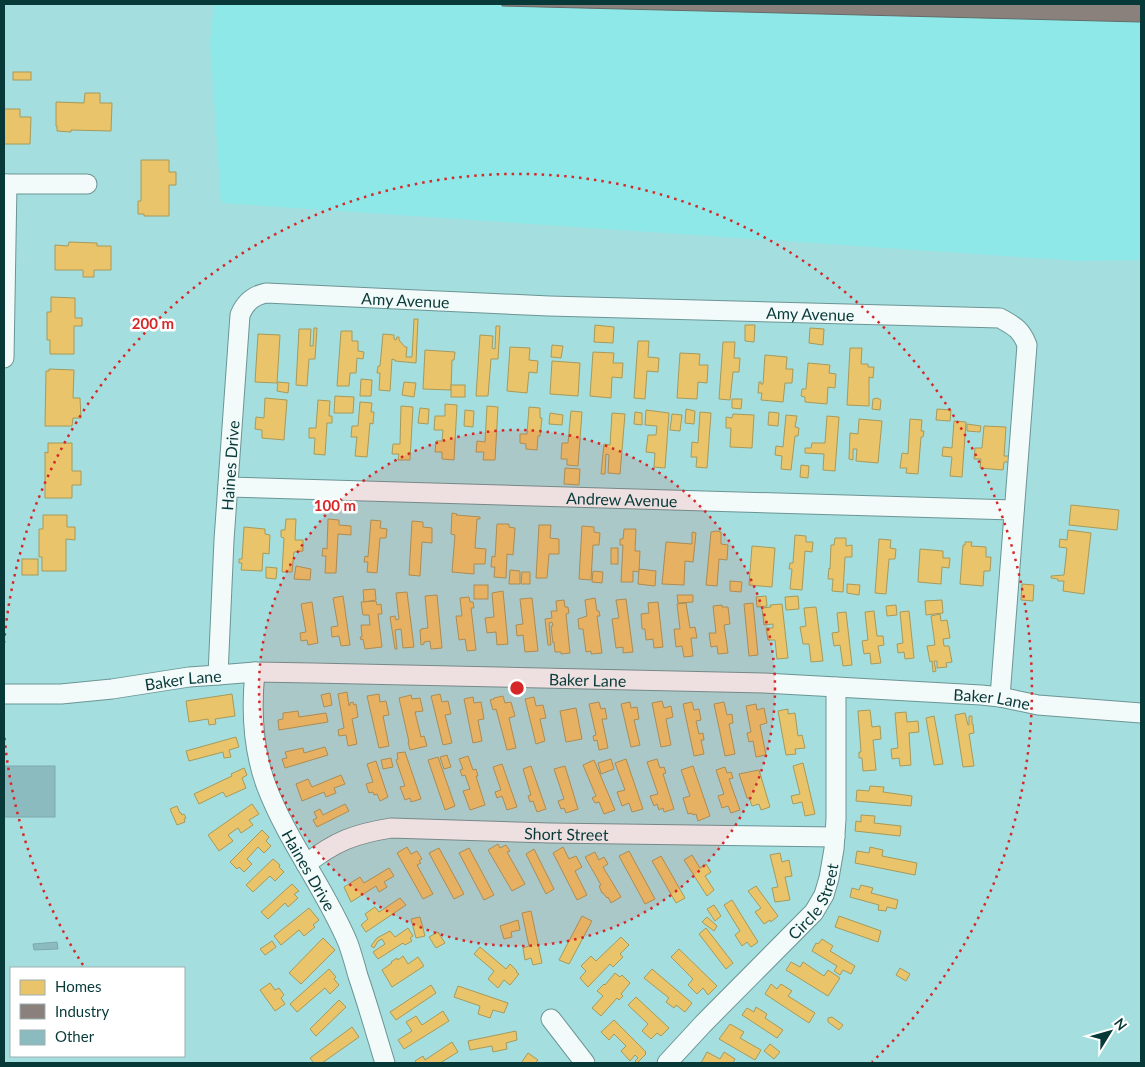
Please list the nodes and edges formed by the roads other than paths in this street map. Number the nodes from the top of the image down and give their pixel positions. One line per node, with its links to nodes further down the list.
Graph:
1 (5, 184): 2 (street); 4 (street)
2 (87, 184)
3 (240, 315): 5 (street, Haines Drive); 6 (street, Amy Avenue)
4 (4, 358)
5 (228, 487): 6 (street, Andrew Avenue); 8 (street, Haines Drive)
6 (1014, 510): 11 (street, Amy Avenue)
7 (255, 672): 8 (street, Baker Lane); 9 (street, Baker Lane); 14 (street, Haines Drive)
8 (218, 675): 10 (street, Baker Lane)
9 (836, 687): 11 (street, Baker Lane); 13 (street, Circle Street)
10 (4, 694)
11 (1000, 697): 12 (street, Baker Lane)
12 (1141, 713)
13 (835, 837): 14 (street, Short Street); 18 (street, Circle Street)
14 (306, 864): 16 (street, Haines Drive)
15 (551, 1019): 17 (street)
16 (385, 1063)
17 (585, 1063)
18 (667, 1063)

